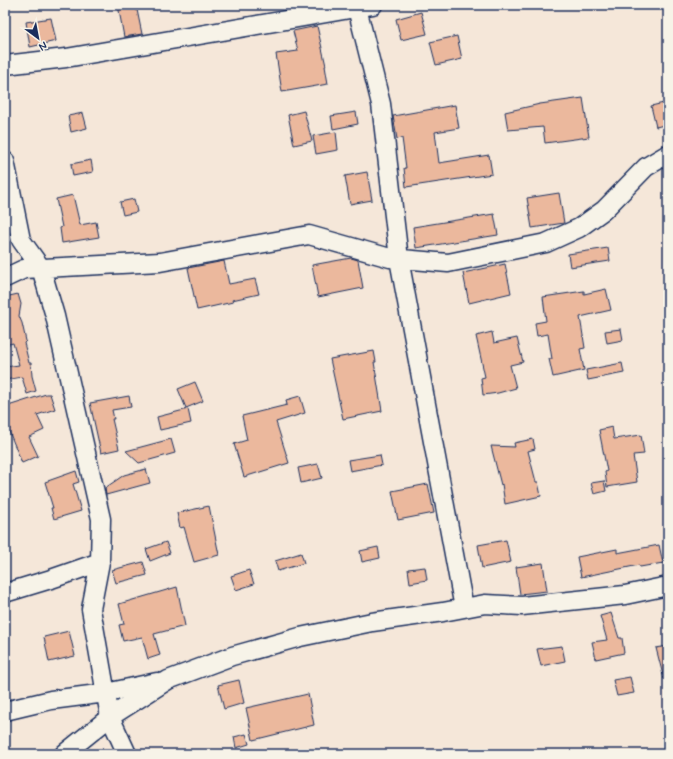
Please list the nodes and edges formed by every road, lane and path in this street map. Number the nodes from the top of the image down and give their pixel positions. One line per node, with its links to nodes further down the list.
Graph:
1 (365, 6): 2 (street); 5 (street)
2 (5, 66)
3 (668, 154): 5 (street)
4 (5, 161): 6 (street)
5 (399, 259): 6 (street); 11 (street)
6 (41, 268): 7 (street); 8 (street)
7 (5, 278)
8 (100, 562): 10 (street); 13 (street)
9 (668, 586): 11 (street)
10 (5, 593)
11 (464, 608): 12 (street)
12 (168, 680): 13 (street); 15 (street)
13 (106, 693): 14 (street); 15 (street)
14 (5, 711)
15 (110, 717): 16 (street); 17 (street)
16 (64, 754)
17 (127, 754)

